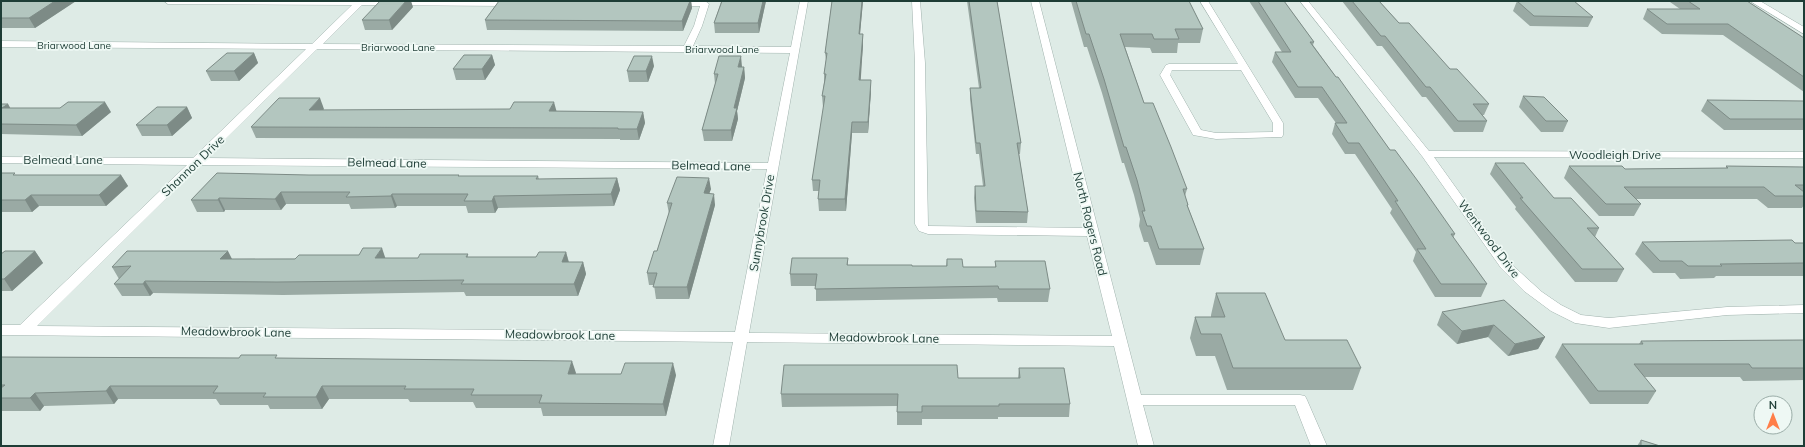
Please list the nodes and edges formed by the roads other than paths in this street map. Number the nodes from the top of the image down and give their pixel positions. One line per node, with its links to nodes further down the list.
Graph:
1 (168, 1): 8 (street)
2 (804, 1): 15 (street, Sunnybrook Drive)
3 (916, 1): 22 (street)
4 (1035, 1): 22 (street, North Rogers Road)
5 (1204, 1): 16 (street)
6 (1304, 1): 17 (street, Wentwood Drive)
7 (1754, 1): 11 (street)
8 (360, 2): 9 (street); 13 (street, Shannon Drive)
9 (523, 3)
10 (667, 3): 14 (street)
11 (1804, 31)
12 (1, 44): 13 (street, Briarwood Lane)
13 (315, 46): 14 (street, Briarwood Lane); 20 (street, Shannon Drive)
14 (688, 49): 15 (street, Briarwood Lane)
15 (794, 50): 21 (street, Sunnybrook Drive)
16 (1244, 67): 16 (street)
17 (1426, 154): 18 (street, Woodleigh Drive); 23 (street, Wentwood Drive)
18 (1804, 155)
19 (1, 160): 20 (street, Belmead Lane)
20 (198, 161): 21 (street, Belmead Lane); 25 (street, Shannon Drive)
21 (772, 166): 26 (street, Sunnybrook Drive)
22 (1092, 232): 27 (street, North Rogers Road)
23 (1804, 309)
24 (1, 330): 25 (street, Meadowbrook Lane)
25 (24, 330): 26 (street, Meadowbrook Lane)
26 (741, 337): 27 (street, Meadowbrook Lane); 29 (street, Sunnybrook Drive)
27 (1120, 341): 28 (street, North Rogers Road)
28 (1135, 400): 30 (street, North Rogers Road); 31 (street)
29 (721, 446)
30 (1146, 446)
31 (1319, 446)

